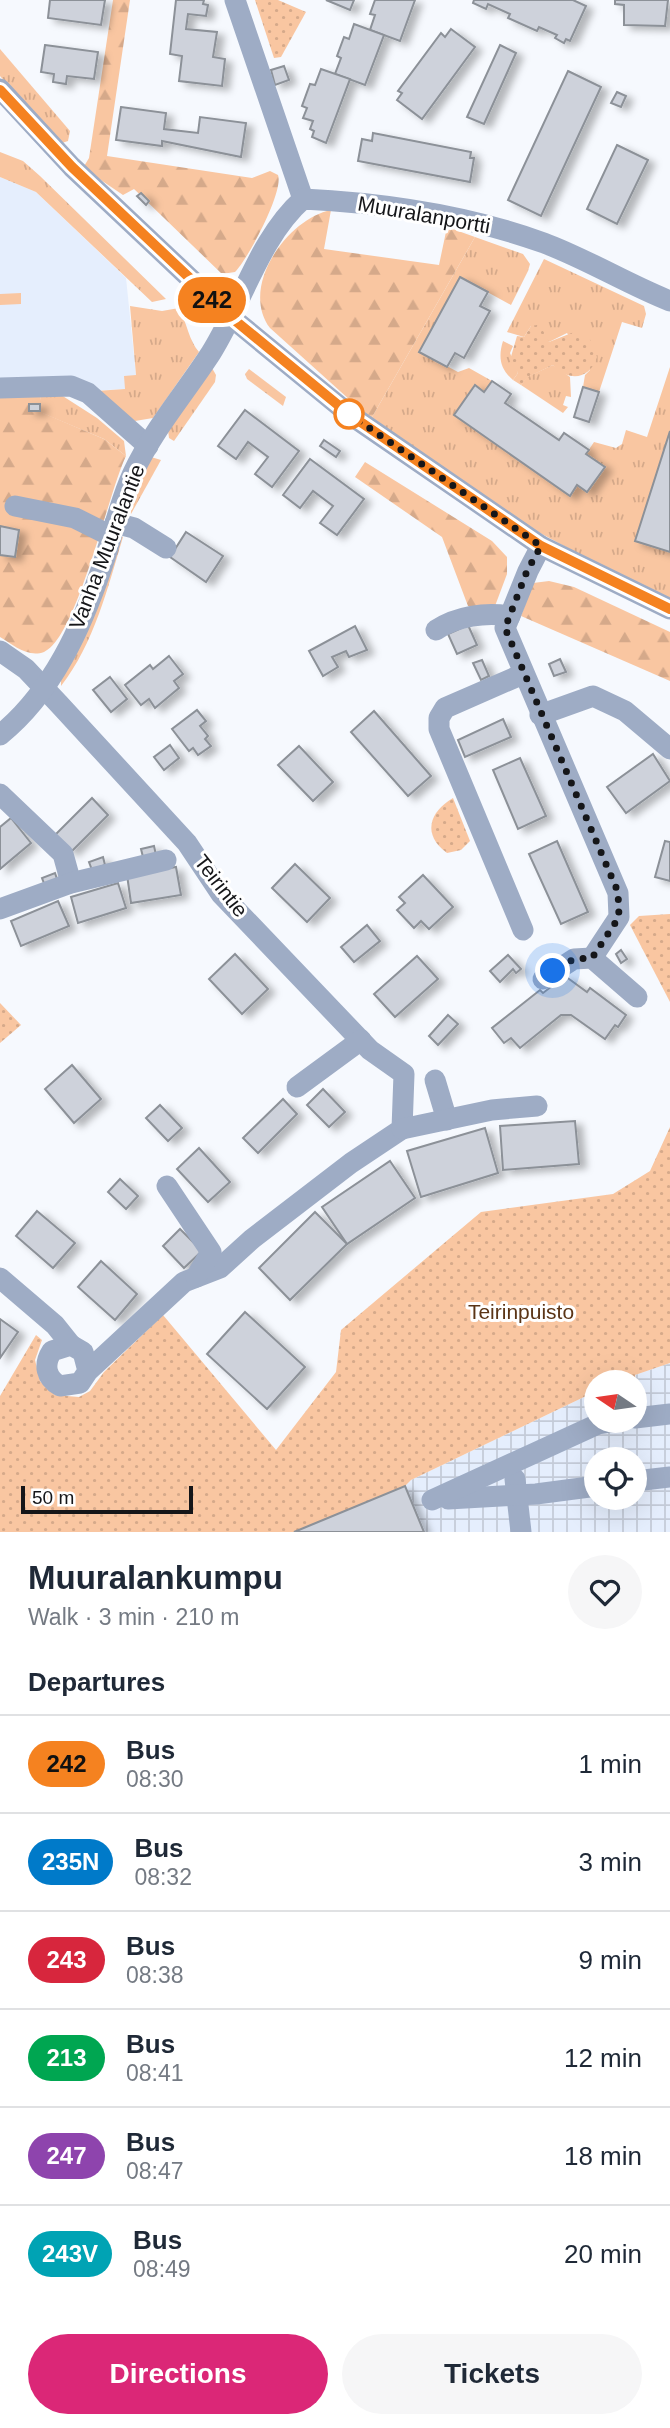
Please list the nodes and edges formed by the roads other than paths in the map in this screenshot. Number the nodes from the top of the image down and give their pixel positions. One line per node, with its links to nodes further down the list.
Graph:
1 (235, 0): 3 (street)
2 (0, 89): 5 (street)
3 (303, 199): 4 (street, Muuralanportti); 5 (street)
4 (670, 301)
5 (232, 318): 7 (street, Vanha Muuralantie); 10 (street)
6 (0, 388): 7 (street)
7 (148, 446): 9 (street, Vanha Muuralantie)
8 (15, 506): 9 (street)
9 (113, 529): 11 (street); 17 (street, Vanha Muuralantie)
10 (541, 546): 12 (street); 13 (street)
11 (166, 548)
12 (670, 609)
13 (510, 616): 14 (street); 16 (street)
14 (436, 630)
15 (0, 651): 17 (street, Teirintie)
16 (523, 674): 18 (street); 25 (street)
17 (45, 690): 19 (street, Vanha Muuralantie); 29 (street, Teirintie)
18 (540, 715): 20 (street); 26 (street)
19 (0, 735)
20 (670, 748)
21 (2, 801): 23 (street)
22 (166, 860): 23 (street)
23 (71, 883): 24 (street)
24 (0, 909)
25 (523, 930)
26 (592, 958): 27 (street); 28 (street)
27 (543, 979)
28 (637, 998)
29 (360, 1041): 31 (street); 34 (street, Teirintie)
30 (435, 1080): 33 (street)
31 (296, 1087)
32 (537, 1106): 33 (street)
33 (447, 1120): 34 (street)
34 (402, 1129): 37 (street)
35 (167, 1186): 37 (street)
36 (0, 1278): 38 (street)
37 (190, 1280): 39 (street)
38 (71, 1345): 39 (street); 39 (street)
39 (88, 1371)
40 (670, 1414): 41 (street)
41 (648, 1417)
42 (584, 1430): 43 (street)
43 (513, 1463): 47 (street); 47 (street)
44 (670, 1477): 45 (street)
45 (647, 1480)
46 (584, 1488): 47 (street)
47 (516, 1493): 48 (street)
48 (521, 1532)

